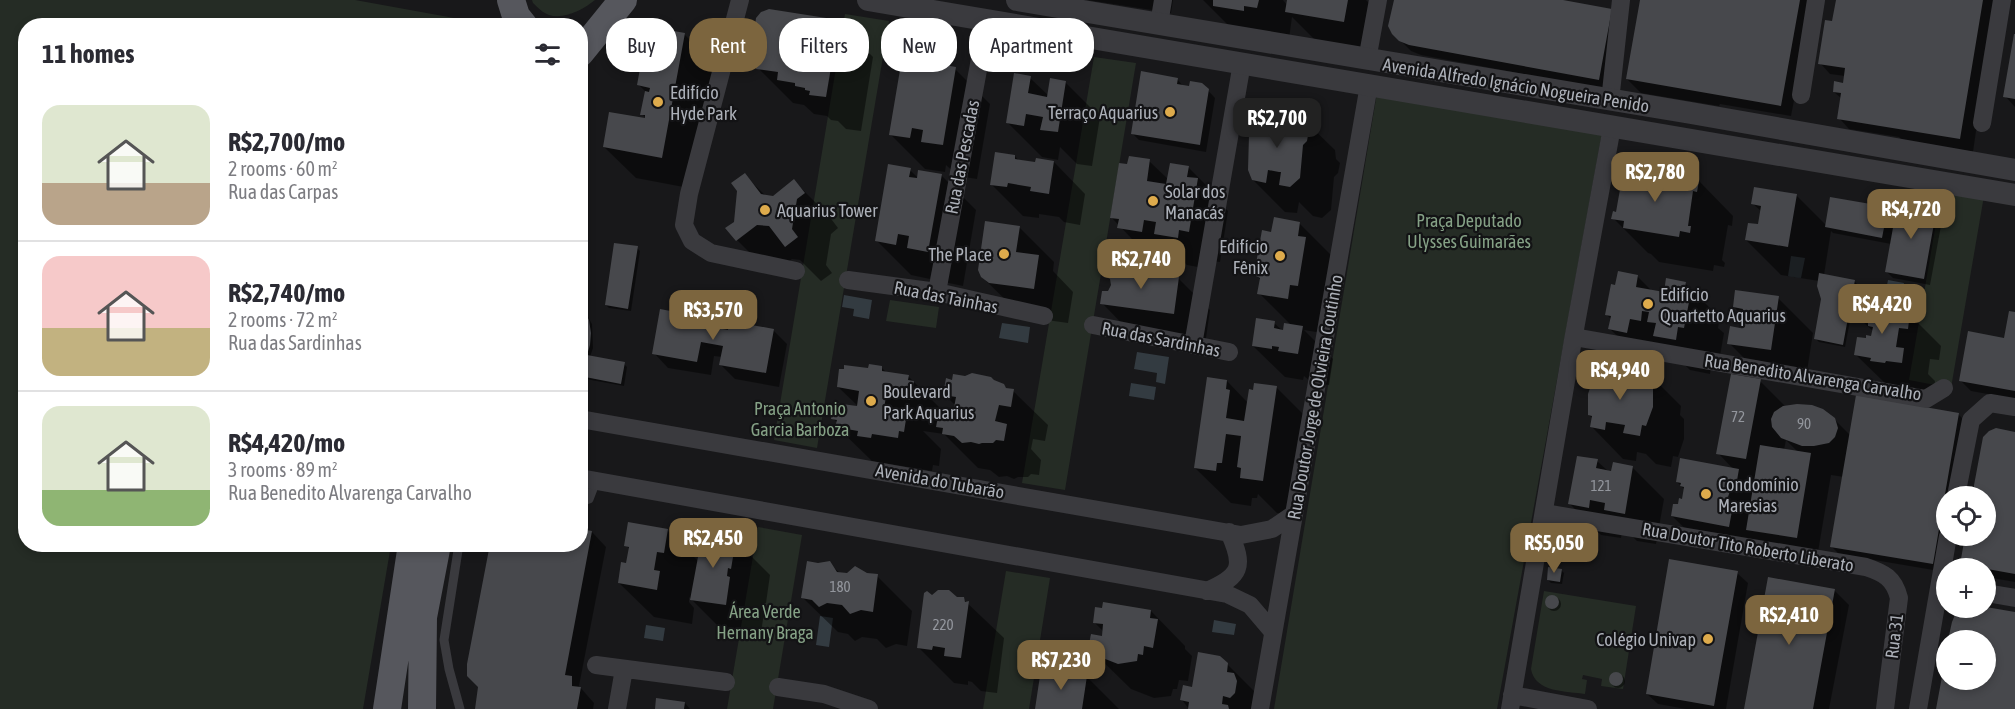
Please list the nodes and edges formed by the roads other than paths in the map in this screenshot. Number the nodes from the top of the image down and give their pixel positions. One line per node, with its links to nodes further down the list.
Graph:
1 (509, 0): 13 (main road); 14 (main road)
2 (630, 0): 12 (street)
3 (740, 0): 34 (street)
4 (868, 0): 11 (street, Avenida Alfredo Ignácio Nogueira Penido)
5 (1017, 0): 16 (street, Avenida Alfredo Ignácio Nogueira Penido)
6 (1163, 0): 16 (street)
7 (1378, 0): 20 (street)
8 (1621, 0): 25 (street)
9 (1816, 0): 24 (street)
10 (2002, 0): 28 (street)
11 (954, 7): 15 (street, Avenida Alfredo Ignácio Nogueira Penido)
12 (616, 10): 17 (main road); 19 (main road)
13 (505, 18)
14 (518, 18)
15 (980, 18)
16 (1159, 24): 20 (street, Avenida Alfredo Ignácio Nogueira Penido)
17 (588, 29)
18 (1094, 39): 21 (street, Avenida Alfredo Ignácio Nogueira Penido)
19 (588, 43)
20 (1367, 60): 25 (street, Avenida Alfredo Ignácio Nogueira Penido)
21 (1242, 63): 23 (street, Avenida Alfredo Ignácio Nogueira Penido); 40 (street)
22 (978, 72): 36 (street, Rua das Pescadas)
23 (1370, 85): 29 (street, Avenida Alfredo Ignácio Nogueira Penido); 49 (street, Rua Doutor Jorge de Olvieira Coutinho)
24 (1801, 95)
25 (1610, 101): 26 (street, Avenida Alfredo Ignácio Nogueira Penido)
26 (1691, 113): 27 (street, Avenida Alfredo Ignácio Nogueira Penido); 30 (street)
27 (1731, 121): 31 (street); 32 (street, Avenida Alfredo Ignácio Nogueira Penido)
28 (1982, 123)
29 (1612, 127): 30 (street, Avenida Alfredo Ignácio Nogueira Penido); 39 (street)
30 (1686, 139): 31 (street, Avenida Alfredo Ignácio Nogueira Penido)
31 (1725, 146): 33 (street, Avenida Alfredo Ignácio Nogueira Penido)
32 (2015, 170)
33 (2015, 195)
34 (796, 271)
35 (848, 280): 36 (street, Rua das Tainhas)
36 (937, 292): 37 (street, Rua das Tainhas)
37 (1044, 316)
38 (1093, 325): 40 (street, Rua das Sardinhas)
39 (1574, 337): 42 (street, Rua Benedito Alvarenga Carvalho); 48 (street)
40 (1193, 345): 41 (street, Rua das Sardinhas)
41 (1229, 352)
42 (1944, 388)
43 (2015, 408): 46 (street)
44 (588, 420): 50 (street, Avenida do Tubarão)
45 (588, 480): 47 (lane); 55 (street)
46 (1958, 486)
47 (588, 499)
48 (1544, 513): 54 (street, Rua Doutor Tito Roberto Liberato); 64 (street)
49 (1294, 514): 50 (street, Avenida do Tubarão); 59 (street, Rua Doutor Jorge de Olvieira Coutinho)
50 (1229, 532): 55 (street)
51 (411, 552): 65 (main road)
52 (435, 552): 66 (main road)
53 (458, 552): 67 (lane)
54 (1879, 572): 72 (street, Rua 31)
55 (1207, 591): 59 (street)
56 (1996, 595): 57 (street)
57 (2015, 598)
58 (1936, 618): 73 (street)
59 (1273, 632): 70 (street, Rua Doutor Jorge de Olvieira Coutinho)
60 (596, 665): 61 (street)
61 (624, 669): 62 (street); 68 (street)
62 (726, 682)
63 (778, 687): 69 (street)
64 (1511, 702): 71 (street)
65 (387, 709)
66 (422, 709)
67 (460, 709)
68 (617, 709)
69 (869, 709)
70 (1260, 709)
71 (1588, 709)
72 (1885, 709)
73 (1918, 709)

